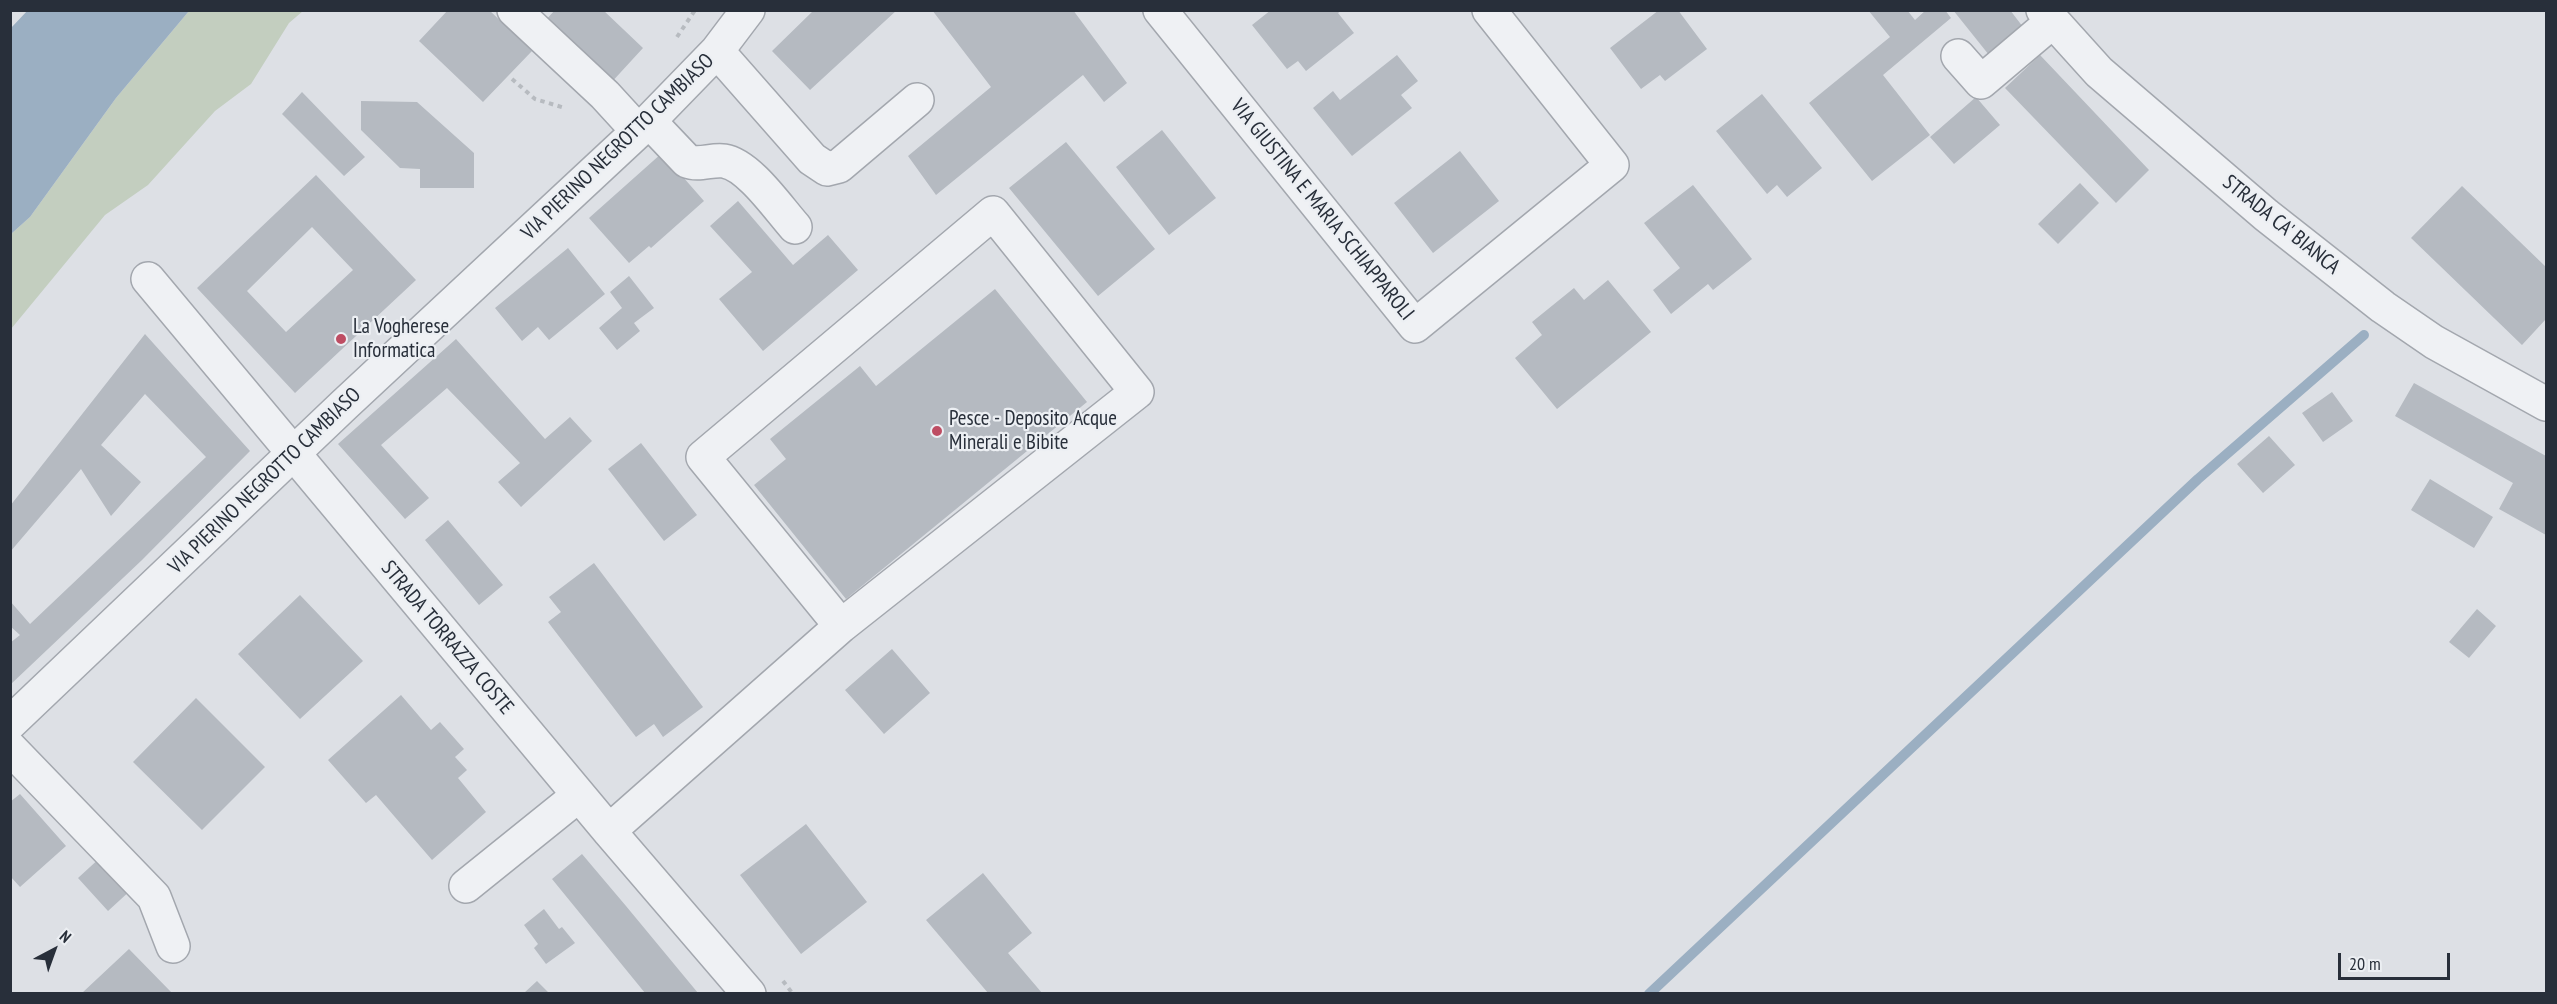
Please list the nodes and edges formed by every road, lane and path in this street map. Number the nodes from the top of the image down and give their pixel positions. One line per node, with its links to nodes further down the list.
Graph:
1 (514, 10): 9 (street)
2 (748, 10): 6 (street, VIA PIERINO NEGROTTO CAMBIASO)
3 (1489, 10): 4 (street, VIA GIUSTINA E MARIA SCHIAPPAROLI)
4 (1162, 11)
5 (2048, 16): 7 (street); 12 (street, STRADA CA' BIANCA)
6 (717, 51): 8 (street); 9 (street, VIA PIERINO NEGROTTO CAMBIASO)
7 (1958, 56)
8 (917, 100)
9 (644, 126): 10 (street); 13 (street, VIA PIERINO NEGROTTO CAMBIASO)
10 (795, 226)
11 (148, 279): 13 (street, STRADA TORRAZZA COSTE)
12 (2547, 404)
13 (294, 454): 15 (street, VIA PIERINO NEGROTTO CAMBIASO); 17 (street, STRADA TORRAZZA COSTE)
14 (841, 626): 14 (street); 18 (street)
15 (10, 723)
16 (10, 748): 20 (street)
17 (579, 795): 18 (street, STRADA TORRAZZA COSTE); 19 (street)
18 (609, 831): 21 (street, STRADA TORRAZZA COSTE)
19 (466, 886)
20 (172, 946)
21 (749, 993)

